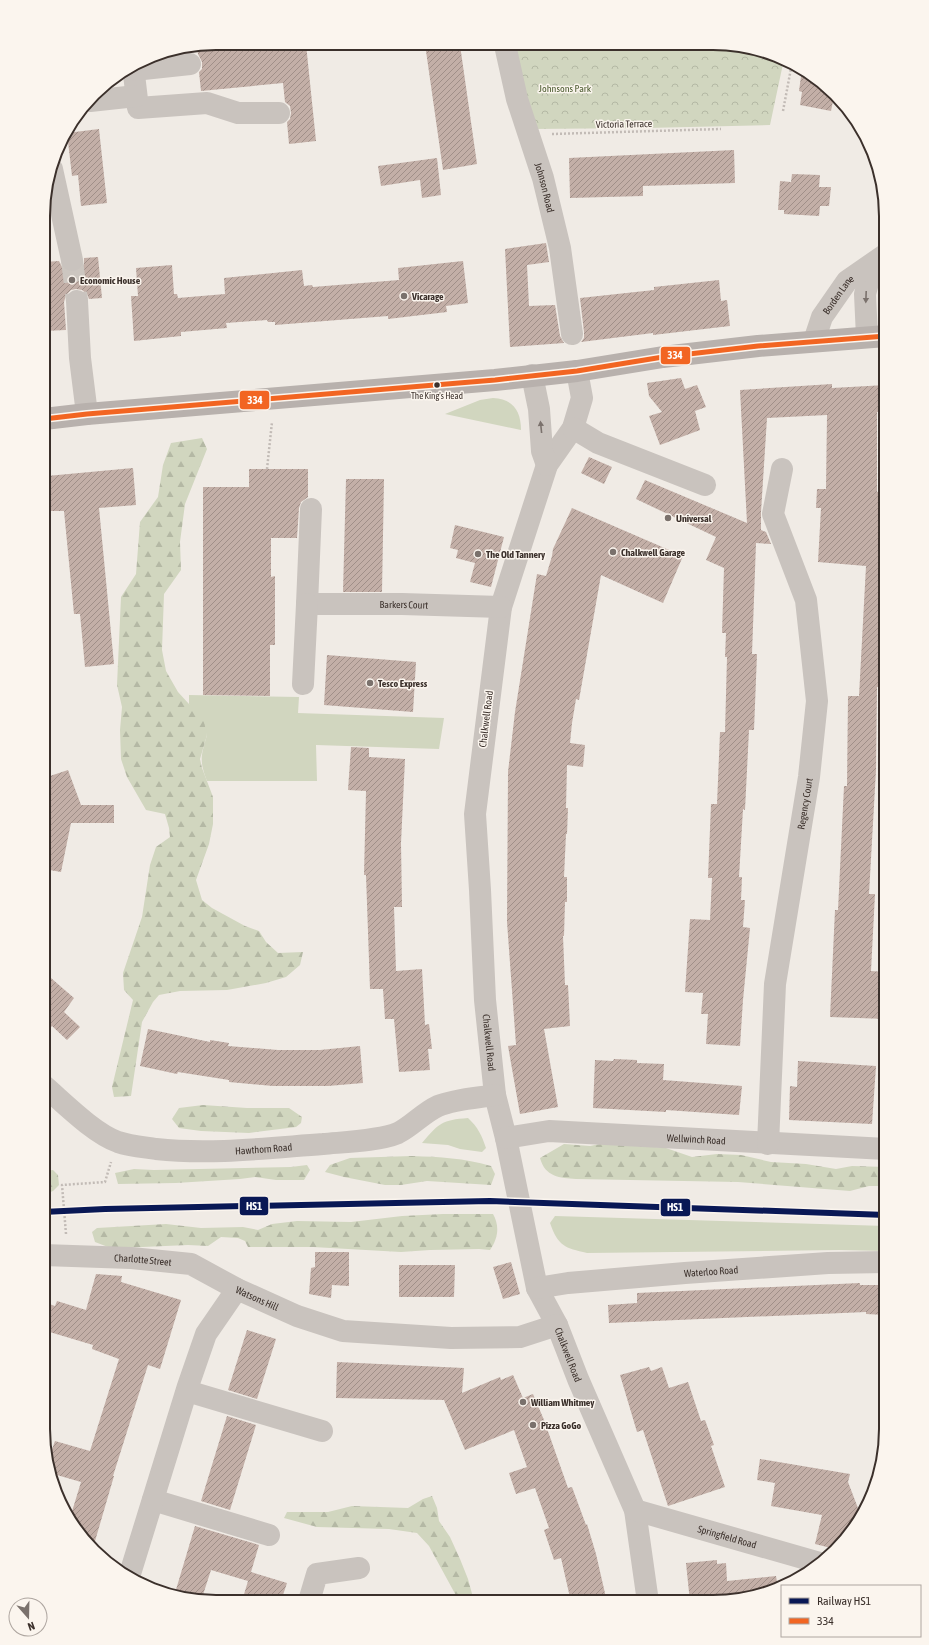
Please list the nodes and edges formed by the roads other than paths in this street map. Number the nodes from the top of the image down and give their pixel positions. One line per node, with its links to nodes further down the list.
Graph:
1 (506, 50): 13 (street, Johnson Road)
2 (190, 64): 3 (street)
3 (141, 67)
4 (133, 72): 5 (street)
5 (136, 96): 6 (street); 7 (street)
6 (98, 100)
7 (280, 112)
8 (54, 179): 10 (street)
9 (879, 259): 15 (street, Borden Lane)
10 (72, 260)
11 (879, 262): 14 (street, Borden Lane, one-way to 14)
12 (77, 300): 18 (street)
13 (572, 334)
14 (877, 337): 15 (main road)
15 (814, 341): 16 (main road)
16 (577, 371): 17 (main road); 20 (street, Chalkwell Road)
17 (532, 375): 18 (main road); 21 (street, one-way to 17)
18 (87, 414): 19 (main road)
19 (50, 418)
20 (573, 428): 21 (street, Chalkwell Road); 23 (street)
21 (547, 466): 26 (street, Chalkwell Road)
22 (782, 469): 31 (street, Regency Court)
23 (705, 485)
24 (311, 509): 25 (street)
25 (307, 604): 26 (street, Barkers Court); 27 (street)
26 (500, 607): 29 (street, Chalkwell Road)
27 (303, 684)
28 (50, 1091): 29 (street, Hawthorn Road)
29 (495, 1095): 30 (street, Chalkwell Road)
30 (506, 1138): 31 (street, Wellwinch Road); 35 (street, Chalkwell Road)
31 (768, 1144): 32 (street, Wellwinch Road)
32 (879, 1149)
33 (50, 1255): 36 (street, Charlotte Street)
34 (879, 1262): 35 (street, Waterloo Road)
35 (538, 1288): 37 (street, Chalkwell Road)
36 (237, 1289): 37 (street, Watsons Hill); 38 (street, Watsons Hill)
37 (557, 1325): 41 (street, Chalkwell Road)
38 (187, 1391): 39 (street); 40 (street, Watsons Hill)
39 (322, 1431)
40 (153, 1500): 42 (street); 45 (street, Watsons Hill)
41 (635, 1510): 43 (street, Springfield Road); 47 (street, Chalkwell Road)
42 (269, 1535)
43 (814, 1561)
44 (359, 1568): 46 (street)
45 (131, 1571)
46 (311, 1595)
47 (647, 1595)

